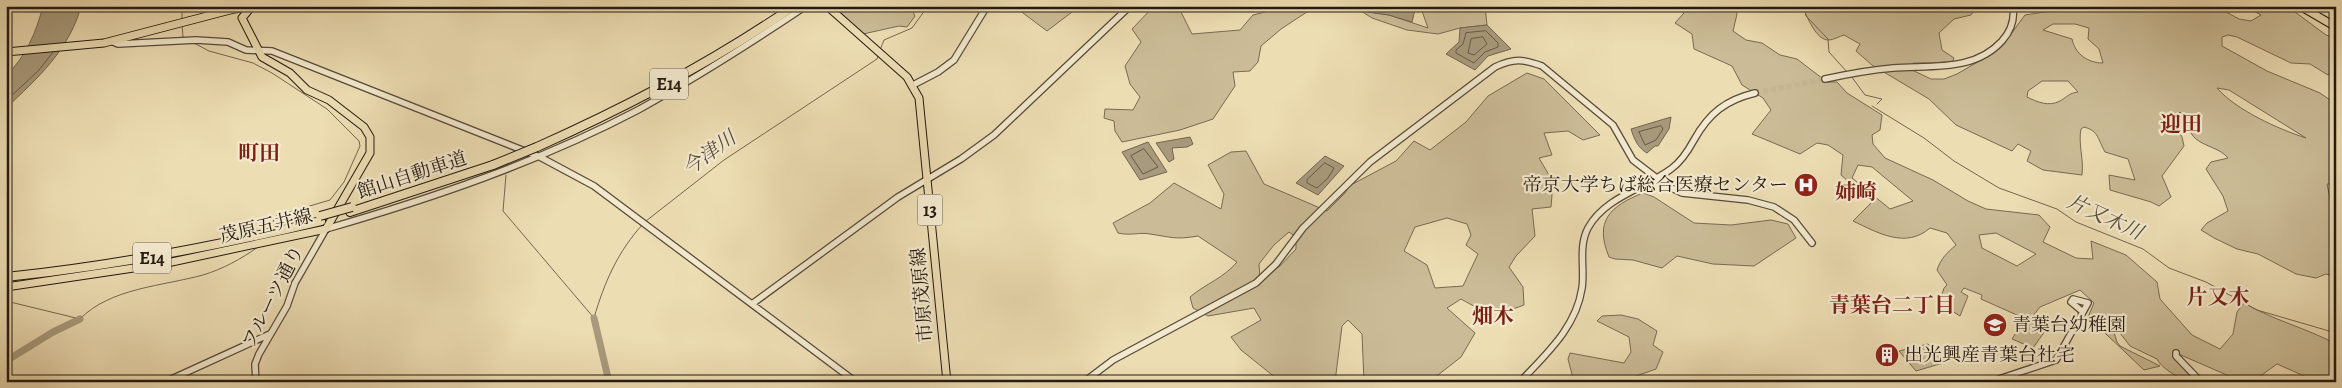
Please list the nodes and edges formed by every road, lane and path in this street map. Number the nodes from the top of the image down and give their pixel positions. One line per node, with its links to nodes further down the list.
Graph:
1 (786, 6): 17 (highway, 館山自動車道 / E14)
2 (794, 6): 17 (highway, 館山自動車道 / E14)
3 (806, 6): 18 (street)
4 (827, 6): 15 (main road, 市原茂原線 / 13)
5 (987, 6): 15 (street)
6 (1130, 6): 20 (street)
7 (2013, 6): 14 (street)
8 (2300, 6): 10 (main road)
9 (251, 7): 11 (main road); 12 (main road, 茂原五井線)
10 (2336, 27)
11 (111, 41): 12 (street); 13 (main road)
12 (258, 51): 18 (street); 21 (main road, 茂原五井線)
13 (8, 52)
14 (1825, 79)
15 (913, 85): 20 (main road, 市原茂原線 / 13)
16 (1755, 93): 19 (street)
17 (535, 146): 23 (highway, 館山自動車道 / E14, bridge)
18 (540, 157): 21 (street); 25 (street)
19 (1656, 178): 22 (street); 33 (street); 34 (street)
20 (926, 180): 25 (street); 32 (main road, 市原茂原線 / 13)
21 (326, 229): 24 (main road, 茂原五井線); 27 (street, フルーツ通り)
22 (1812, 243)
23 (7, 274)
24 (6, 287)
25 (752, 304): 31 (street)
26 (2084, 312): 35 (street)
27 (270, 334): 29 (street); 30 (street, フルーツ通り)
28 (2176, 353): 36 (street)
29 (166, 382)
30 (256, 382)
31 (856, 382)
32 (947, 382)
33 (1084, 382)
34 (1520, 382)
35 (1990, 382)
36 (2201, 382)

